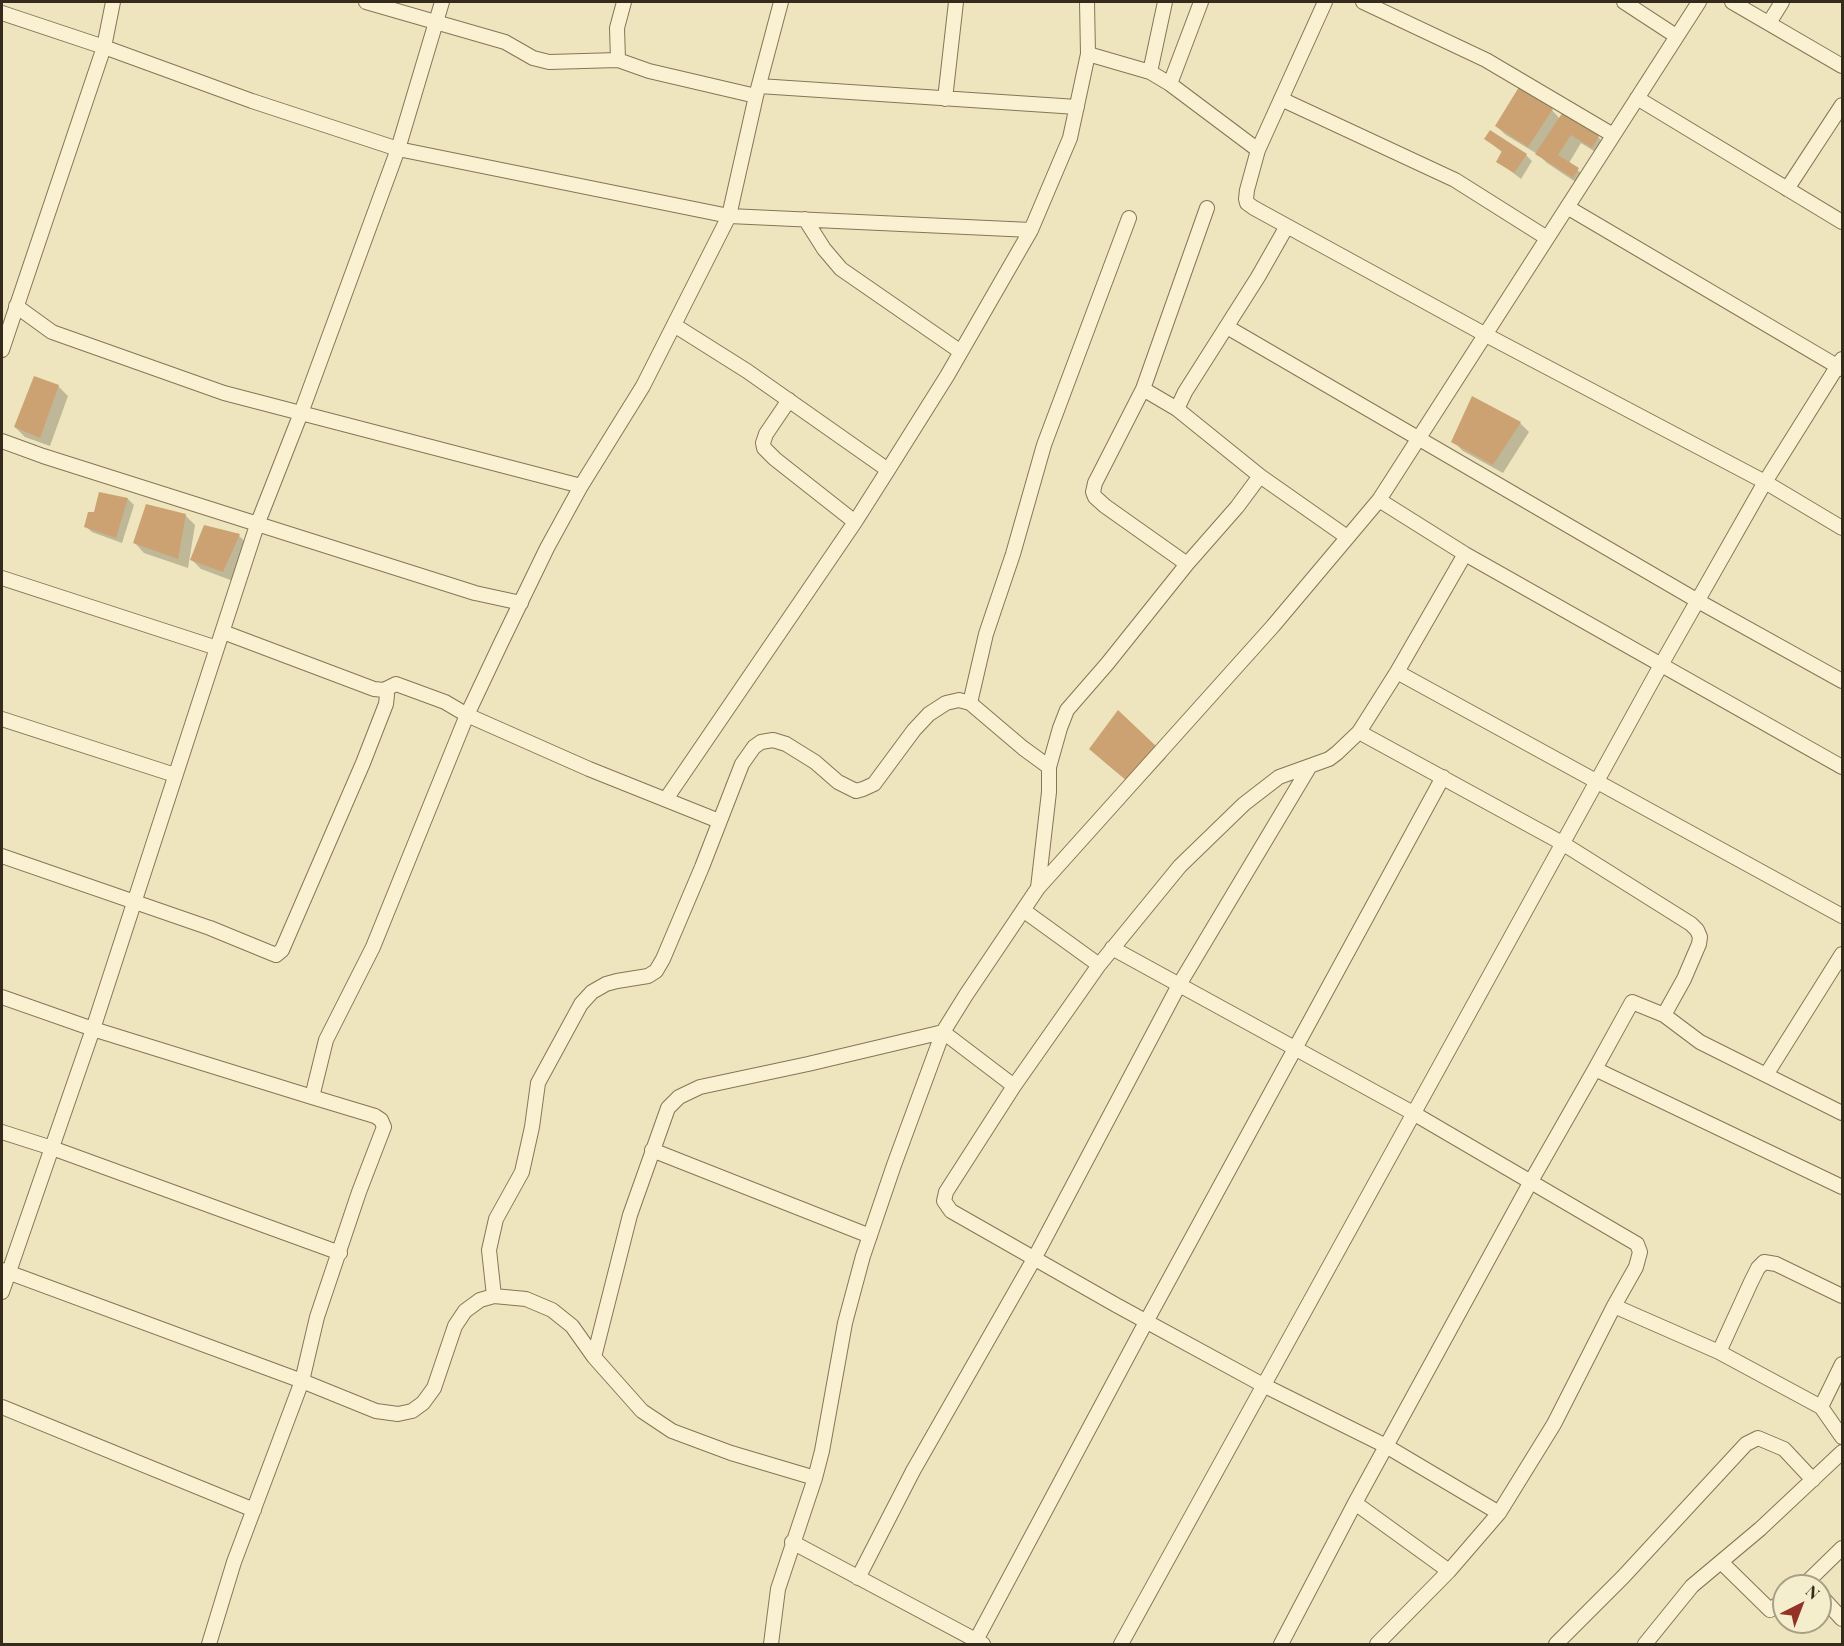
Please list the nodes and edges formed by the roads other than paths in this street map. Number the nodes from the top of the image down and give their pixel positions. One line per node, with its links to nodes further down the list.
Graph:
1 (113, 2): 20 (street)
2 (366, 2): 17 (street)
3 (442, 2): 17 (street)
4 (624, 2): 22 (street)
5 (781, 2): 26 (street)
6 (956, 2): 28 (street)
7 (1087, 2): 21 (street)
8 (1165, 2): 24 (street)
9 (1201, 2): 25 (street)
10 (1325, 2): 29 (street)
11 (1363, 2): 32 (street)
12 (1624, 2): 19 (street)
13 (1699, 2): 19 (street)
14 (1732, 2): 18 (street)
15 (1782, 2): 18 (street)
16 (2, 13): 20 (street)
17 (436, 21): 22 (street); 33 (street)
18 (1769, 23): 23 (street)
19 (1676, 36): 27 (street)
20 (104, 47): 33 (street); 45 (street)
21 (1088, 54): 24 (street); 31 (street)
22 (618, 60): 26 (street)
23 (1842, 66)
24 (1150, 72): 25 (street)
25 (1170, 84): 34 (street)
26 (758, 91): 28 (street); 38 (street)
27 (1637, 98): 32 (street); 35 (street)
28 (945, 99): 31 (street)
29 (1281, 99): 34 (street); 44 (street)
30 (1842, 105): 35 (street)
31 (1077, 107): 43 (street)
32 (1613, 135): 36 (street)
33 (398, 149): 38 (street); 55 (street)
34 (1258, 150): 42 (street)
35 (1787, 189): 41 (street)
36 (1567, 207): 44 (street); 51 (street)
37 (1208, 208): 52 (street)
38 (729, 216): 40 (street); 46 (street)
39 (1129, 218): 78 (street)
40 (805, 219): 43 (street); 50 (street)
41 (1842, 222)
42 (1287, 226): 47 (street); 48 (street)
43 (1031, 230): 50 (street)
44 (1547, 238): 48 (street)
45 (16, 306): 49 (street); 55 (street)
46 (674, 325): 53 (street); 61 (street)
47 (1227, 327): 54 (street); 56 (street)
48 (1486, 335): 56 (street); 60 (street)
49 (2, 350)
50 (961, 352): 58 (street)
51 (1841, 365): 60 (street)
52 (1143, 389): 54 (street); 68 (street)
53 (789, 400): 58 (street); 63 (street)
54 (1177, 409): 59 (street)
55 (300, 413): 61 (street); 64 (street)
56 (1418, 438): 62 (street); 70 (street)
57 (2, 441): 64 (street)
58 (888, 470): 63 (street)
59 (1260, 476): 66 (street); 68 (street)
60 (1765, 482): 65 (street); 70 (street)
61 (581, 486): 71 (street)
62 (1379, 500): 66 (street); 67 (street)
63 (855, 522): 88 (street)
64 (257, 525): 71 (street); 72 (street)
65 (1842, 528)
66 (1347, 537): 92 (street)
67 (1465, 554): 74 (street); 75 (street)
68 (1187, 564): 83 (street)
69 (2, 578): 73 (street)
70 (1698, 601): 74 (street); 76 (street)
71 (521, 603): 79 (street)
72 (223, 633): 73 (street); 77 (street)
73 (217, 648): 85 (street)
74 (1661, 665): 84 (street); 87 (street)
75 (1397, 672): 81 (street); 87 (street)
76 (1842, 681)
77 (384, 690): 79 (street); 93 (street)
78 (970, 703): 83 (street); 89 (street)
79 (467, 715): 88 (street); 108 (street)
80 (2, 719): 85 (street)
81 (1359, 732): 82 (street); 86 (street)
82 (1310, 766): 96 (street); 99 (street)
83 (1049, 767): 92 (street)
84 (1842, 767)
85 (175, 775): 93 (street)
86 (1443, 777): 90 (street); 104 (street)
87 (1598, 781): 90 (street); 95 (street)
88 (666, 799): 89 (street)
89 (719, 821): 121 (street)
90 (1562, 843): 101 (street); 109 (street)
91 (2, 856): 93 (street)
92 (1038, 888): 94 (street)
93 (135, 901): 102 (street)
94 (1023, 910): 98 (street); 103 (street)
95 (1842, 916)
96 (1112, 948): 98 (street); 99 (street)
97 (1842, 954): 106 (street)
98 (1099, 965): 107 (street)
99 (1179, 985): 104 (street); 118 (street)
100 (2, 997): 102 (street)
101 (1664, 1015): 105 (street); 106 (street)
102 (93, 1029): 108 (street); 112 (street)
103 (943, 1032): 107 (street); 113 (street); 116 (street)
104 (1296, 1049): 109 (street); 124 (street)
105 (1595, 1070): 114 (street); 115 (street)
106 (1766, 1075): 110 (street)
107 (1014, 1086): 118 (street)
108 (312, 1097): 117 (street)
109 (1413, 1113): 114 (street); 129 (street)
110 (1842, 1113)
111 (2, 1132): 112 (street)
112 (52, 1148): 117 (street); 119 (street)
113 (652, 1149): 116 (street); 126 (street)
114 (1530, 1183): 123 (street); 133 (street)
115 (1842, 1187)
116 (870, 1236): 135 (street)
117 (340, 1253): 128 (street)
118 (1034, 1259): 124 (street); 145 (street)
119 (5, 1271): 120 (street); 128 (street)
120 (2, 1292)
121 (494, 1296): 126 (street); 128 (street)
122 (1842, 1296): 125 (street)
123 (1614, 1306): 125 (street); 139 (street)
124 (1146, 1322): 129 (street); 149 (street)
125 (1719, 1352): 131 (street)
126 (594, 1357): 135 (street)
127 (1842, 1364): 131 (street)
128 (302, 1381): 138 (street)
129 (1263, 1385): 133 (street); 152 (street)
130 (2, 1407): 138 (street)
131 (1821, 1407): 132 (street)
132 (1842, 1437)
133 (1386, 1446): 137 (street); 139 (street)
134 (1842, 1452): 136 (street)
135 (815, 1478): 140 (street)
136 (1813, 1480): 142 (street); 155 (street)
137 (1355, 1503): 143 (street); 153 (street)
138 (254, 1510): 150 (street)
139 (1499, 1513): 143 (street)
140 (792, 1542): 145 (street); 151 (street)
141 (1842, 1548): 144 (street)
142 (1721, 1562): 146 (street); 156 (street)
143 (1449, 1571): 154 (street)
144 (1818, 1574)
145 (858, 1578): 149 (street)
146 (1772, 1609)
147 (1832, 1609): 148 (street)
148 (1842, 1620)
149 (977, 1643)
150 (209, 1644)
151 (771, 1644)
152 (1121, 1644)
153 (1281, 1644)
154 (1377, 1644)
155 (1556, 1644)
156 (1645, 1644)

